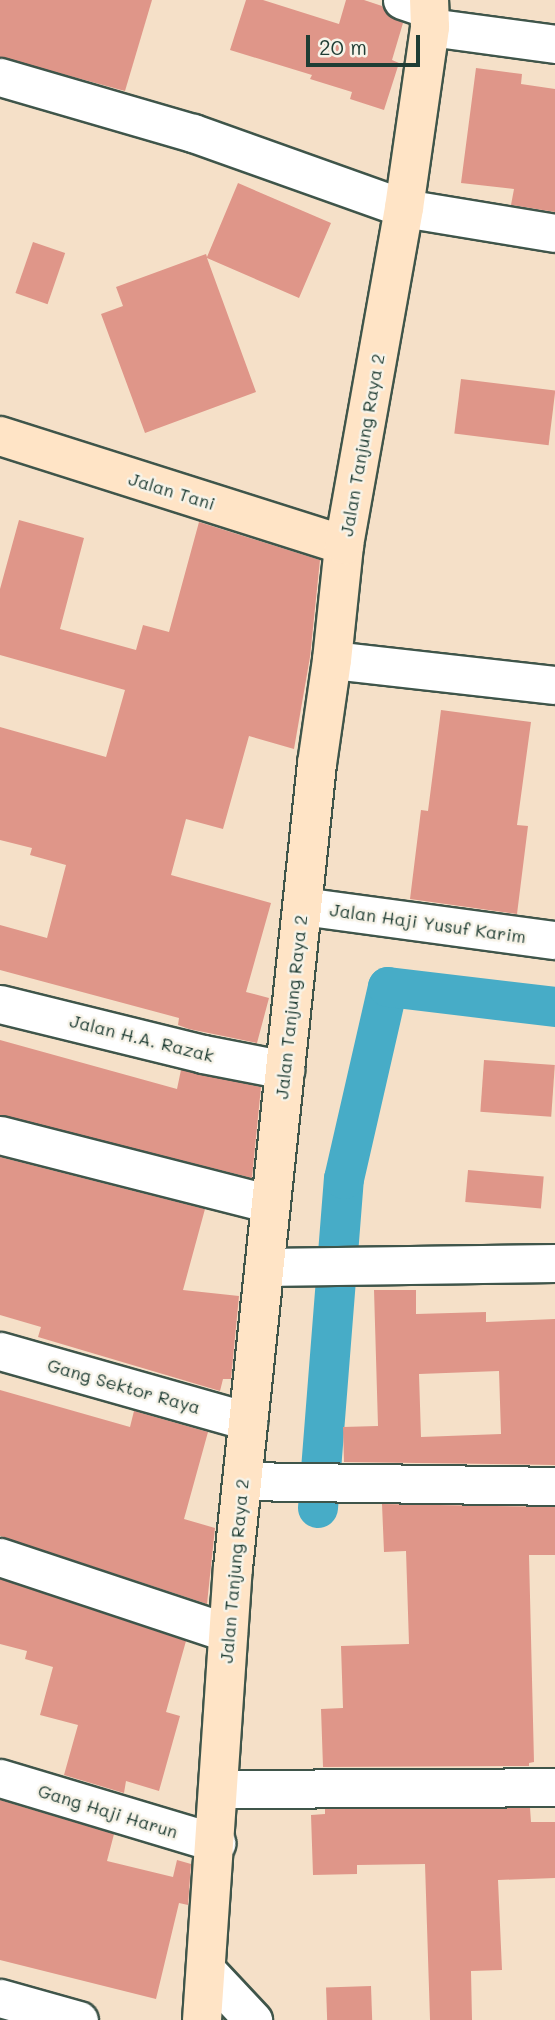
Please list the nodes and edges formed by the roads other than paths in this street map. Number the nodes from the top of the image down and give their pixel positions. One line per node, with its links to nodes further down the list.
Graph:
1 (422, 9): 2 (street); 4 (street, Jalan Tanjung Raya 2)
2 (555, 44)
3 (0, 77): 4 (street)
4 (404, 208): 5 (street); 7 (street, Jalan Tanjung Raya 2)
5 (555, 233)
6 (0, 436): 7 (street, Jalan Tani)
7 (344, 545): 8 (street, Jalan Tanjung Raya 2)
8 (332, 660): 9 (street); 10 (street, Jalan Tanjung Raya 2)
9 (555, 685)
10 (302, 906): 11 (street, Jalan Haji Yusuf Karim); 13 (street, Jalan Tanjung Raya 2)
11 (555, 940)
12 (0, 1004): 13 (street, Jalan H.A. Razak)
13 (285, 1070): 15 (street, Jalan Tanjung Raya 2)
14 (0, 1135): 15 (street)
15 (271, 1204): 17 (street, Jalan Tanjung Raya 2)
16 (555, 1263): 17 (street)
17 (276, 1267): 19 (street, Jalan Tanjung Raya 2)
18 (0, 1351): 19 (street, Gang Sektor Raya)
19 (247, 1421): 20 (street, Jalan Tanjung Raya 2)
20 (241, 1481): 21 (street); 23 (street, Jalan Tanjung Raya 2)
21 (555, 1486)
22 (0, 1557): 23 (street)
23 (228, 1633): 26 (street, Jalan Tanjung Raya 2)
24 (0, 1779): 27 (street, Gang Haji Harun)
25 (555, 1787): 26 (street)
26 (220, 1789): 27 (street, Jalan Tanjung Raya 2)
27 (216, 1843): 28 (street, Jalan Tanjung Raya 2)
28 (208, 1972): 31 (street, Jalan Tanjung Raya 2); 32 (street)
29 (0, 1998): 30 (street)
30 (79, 2020)
31 (202, 2020)
32 (253, 2020)

